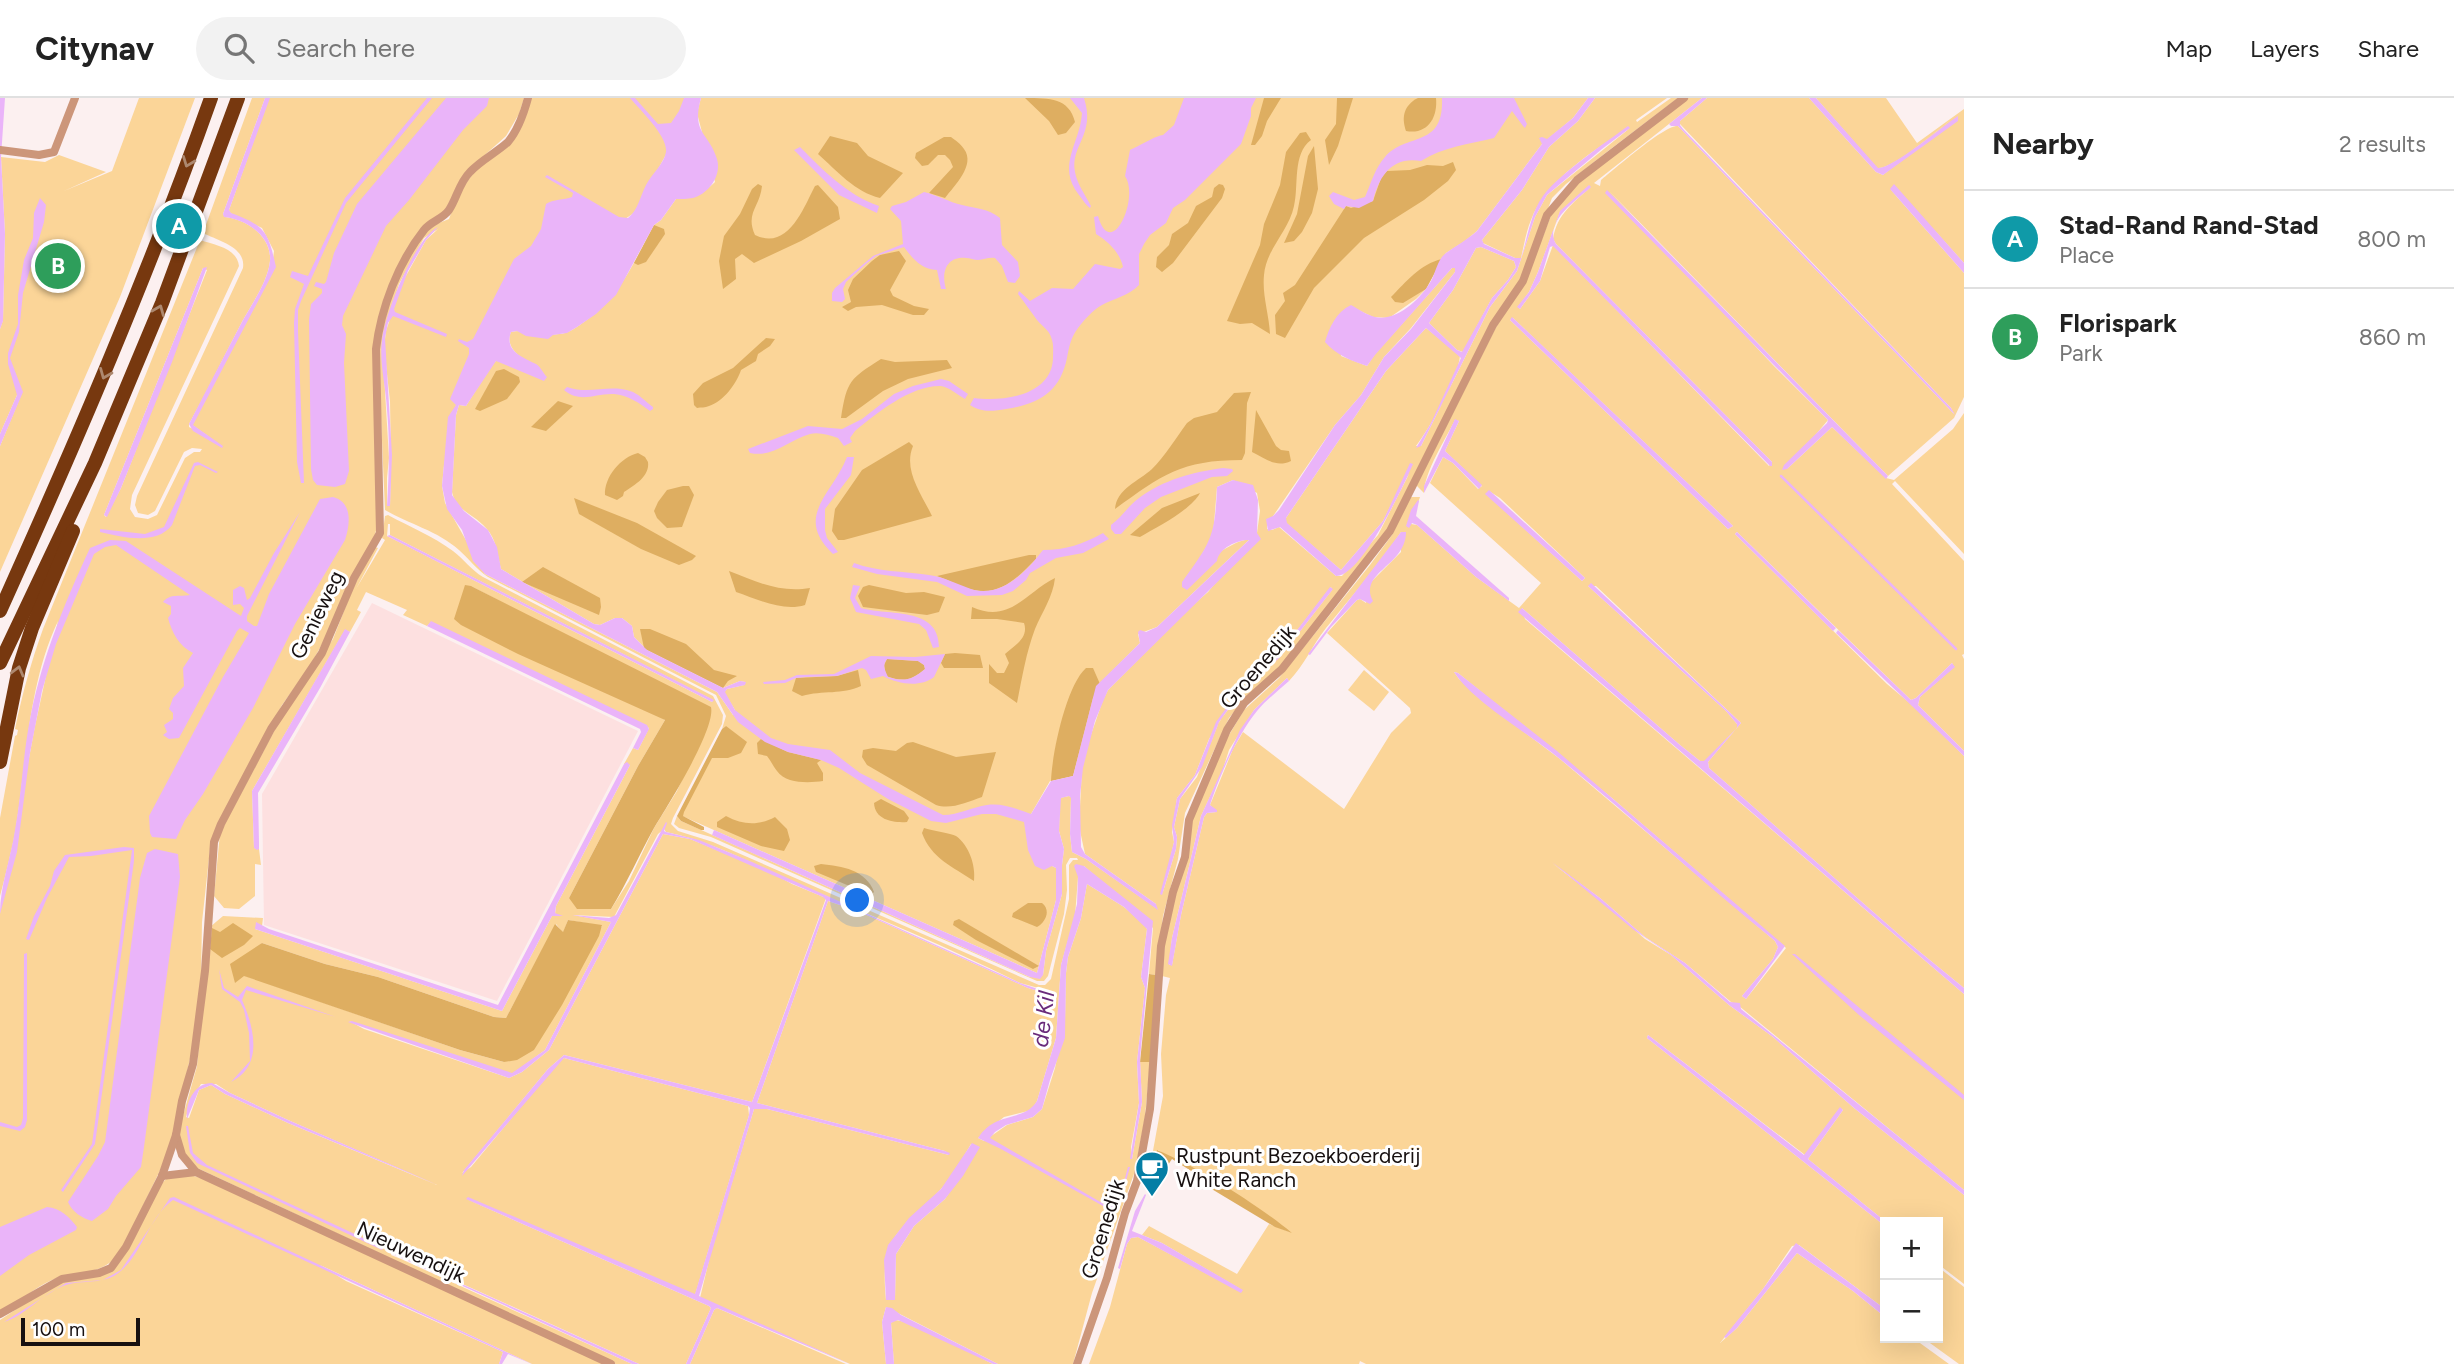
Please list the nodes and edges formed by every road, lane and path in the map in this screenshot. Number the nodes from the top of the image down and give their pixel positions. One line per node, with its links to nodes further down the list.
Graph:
1 (75, 98): 6 (street)
2 (211, 98): 8 (highway, one-way to 8)
3 (238, 98): 7 (highway, one-way to 3)
4 (528, 98): 11 (street, Genieweg)
5 (1684, 98): 16 (street, Groenedijk)
6 (4, 151)
7 (95, 463): 9 (highway); 10 (highway, one-way to 7)
8 (0, 611)
9 (0, 663)
10 (0, 762)
11 (176, 1135): 12 (street); 13 (street, Genieweg)
12 (196, 1172): 13 (street); 15 (street, Nieuwendijk)
13 (162, 1176): 14 (street, Genieweg)
14 (0, 1314)
15 (611, 1364)
16 (1077, 1364)

